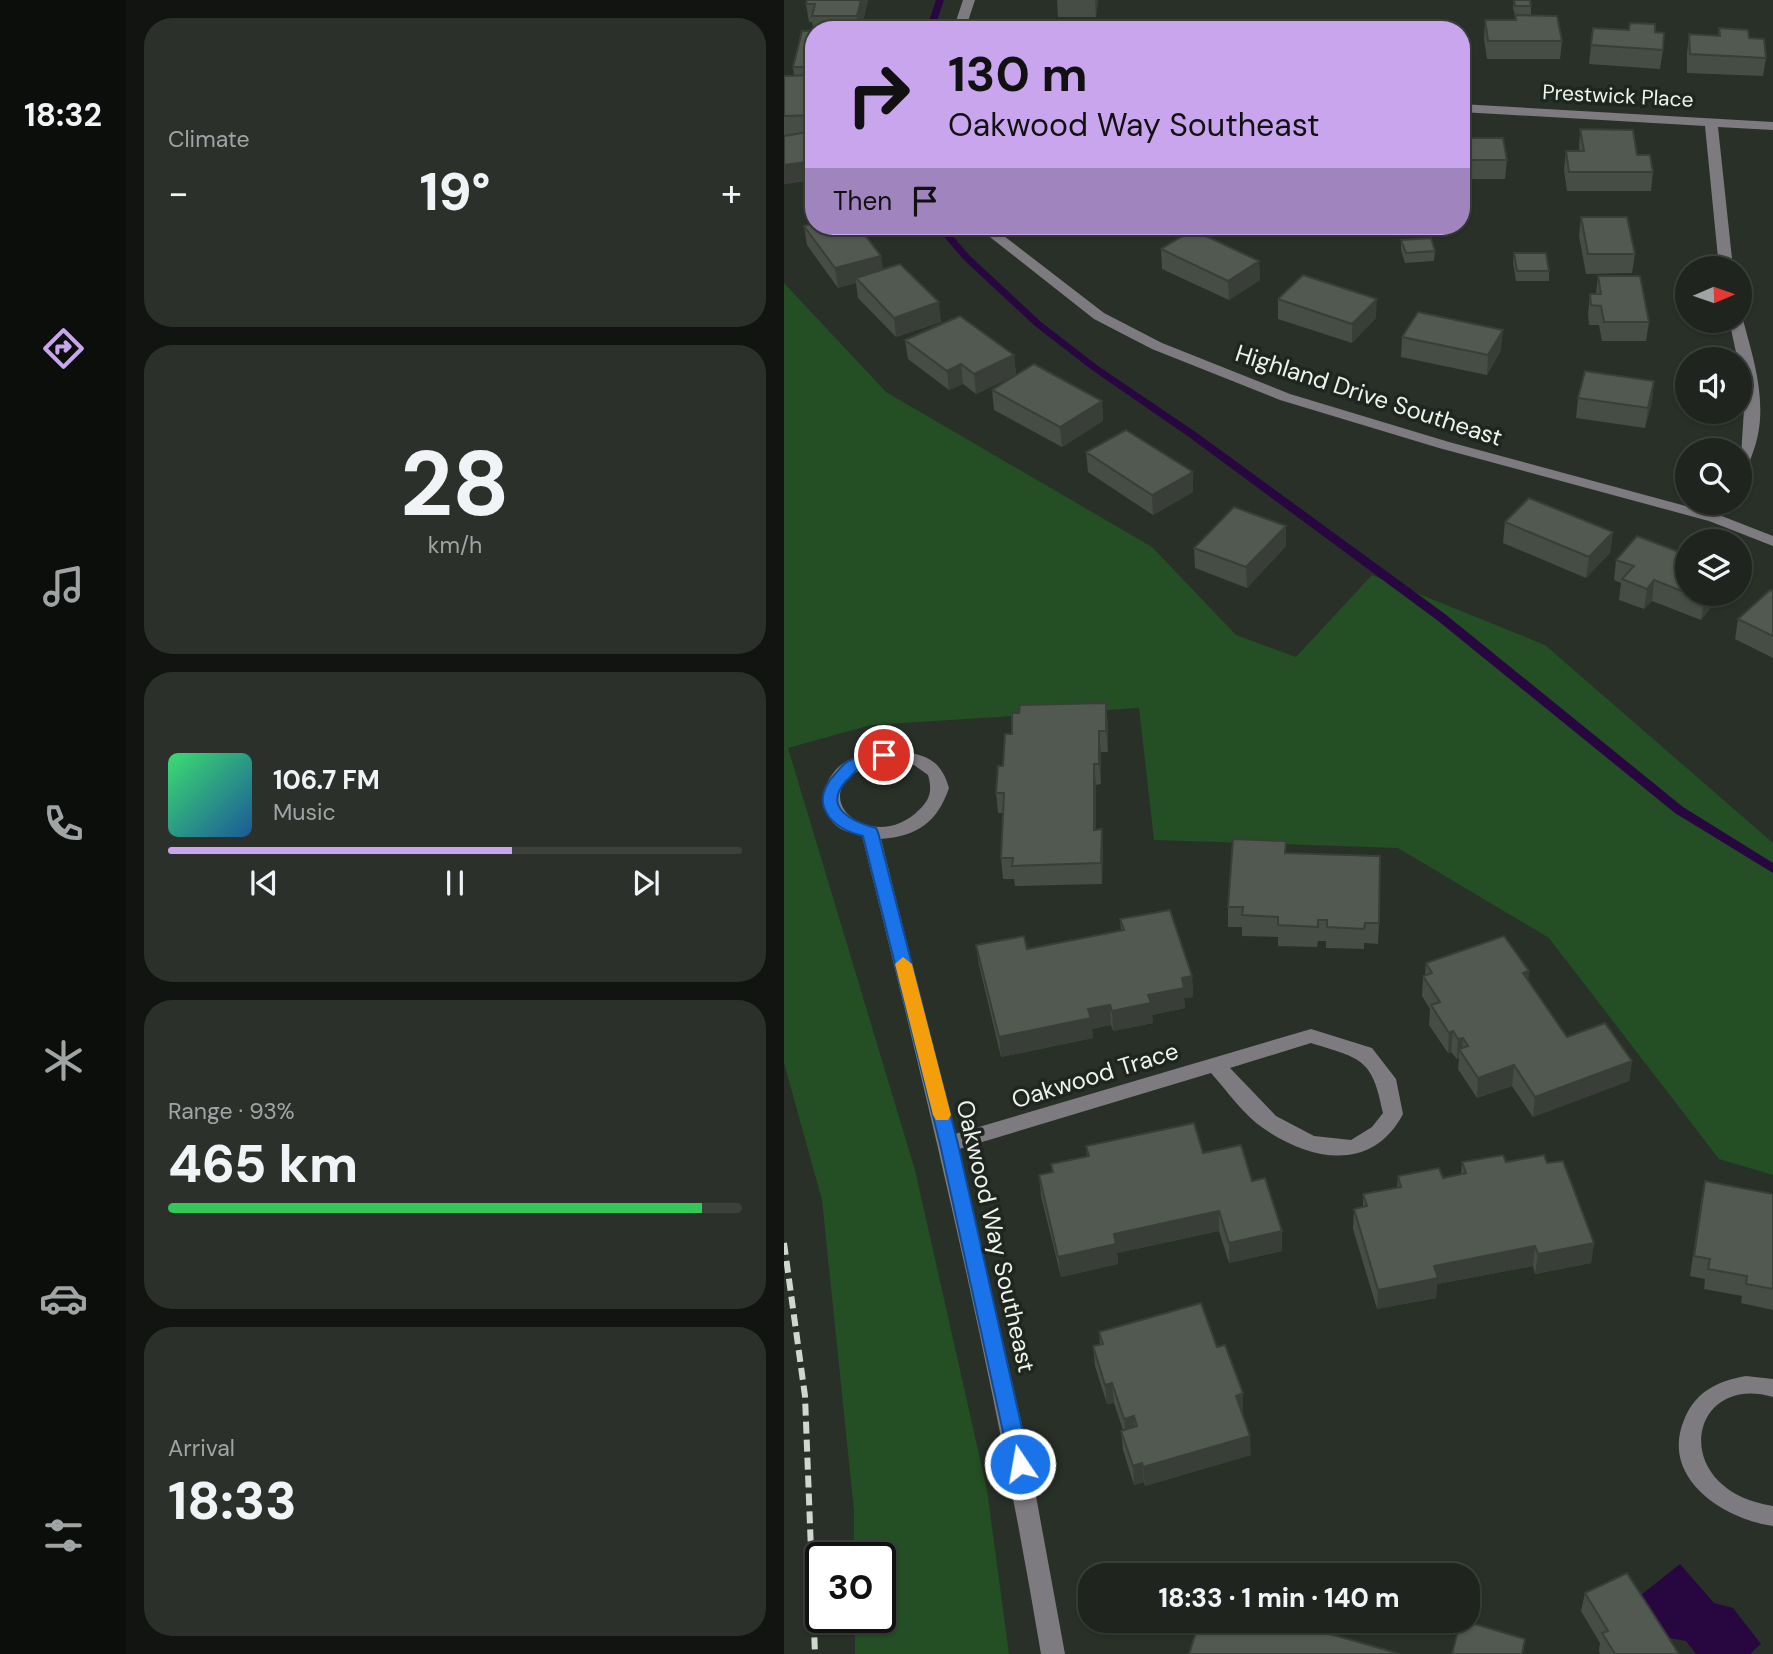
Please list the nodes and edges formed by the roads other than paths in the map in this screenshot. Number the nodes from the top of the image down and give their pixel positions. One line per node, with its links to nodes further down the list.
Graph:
1 (969, 0): 2 (street)
2 (962, 21)
3 (1470, 108): 4 (street, Prestwick Place)
4 (1711, 121): 5 (street, Prestwick Place); 7 (street)
5 (1773, 125)
6 (995, 235): 11 (street, Highland Drive Southeast)
7 (1725, 256)
8 (1740, 333): 9 (street)
9 (1751, 438)
10 (1716, 515): 11 (street)
11 (1714, 518): 12 (street, Highland Drive Southeast)
12 (1773, 541)
13 (870, 832): 13 (street); 15 (street, Oakwood Way Southeast)
14 (1215, 1065): 14 (street, Oakwood Trace); 15 (street, Oakwood Trace)
15 (949, 1144): 18 (street, Oakwood Way Southeast)
16 (1773, 1388): 17 (street)
17 (1773, 1516)
18 (1053, 1654)

